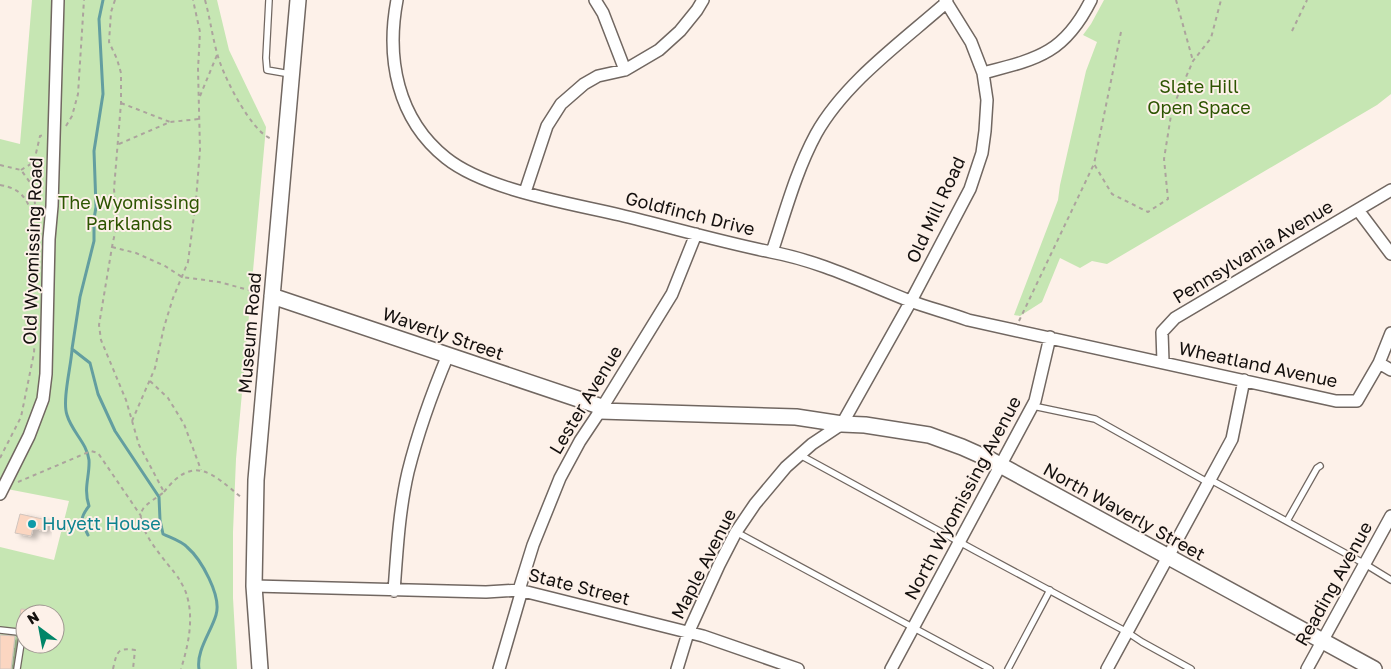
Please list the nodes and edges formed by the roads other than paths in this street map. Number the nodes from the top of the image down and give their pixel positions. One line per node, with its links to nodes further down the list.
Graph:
1 (58, 0): 35 (street, Old Wyomissing Road)
2 (269, 0): 11 (lane)
3 (298, 0): 11 (street, Museum Road)
4 (397, 0): 13 (street, Goldfinch Drive)
5 (595, 0): 9 (street)
6 (703, 0): 9 (street)
7 (1091, 0): 10 (street)
8 (946, 1): 10 (street, Old Mill Road); 16 (street)
9 (624, 70): 13 (street)
10 (983, 73): 19 (street, Old Mill Road)
11 (292, 74): 18 (street, Museum Road)
12 (1391, 190): 14 (street, Pennsylvania Avenue)
13 (525, 192): 15 (street, Goldfinch Drive)
14 (1358, 210): 17 (street); 24 (street, Pennsylvania Avenue)
15 (696, 234): 16 (street, Goldfinch Drive); 29 (street, Lester Avenue)
16 (772, 252): 19 (street, Goldfinch Drive)
17 (1391, 254)
18 (272, 296): 23 (street, Waverly Street); 43 (street, Museum Road)
19 (911, 301): 21 (street, Goldfinch Drive); 30 (street, Old Mill Road)
20 (1391, 333): 25 (street)
21 (1050, 338): 22 (street, Goldfinch Drive); 28 (street, North Wyomissing Avenue)
22 (1095, 347): 24 (street, Wheatland Avenue)
23 (448, 355): 29 (street, Waverly Street); 46 (street)
24 (1163, 362): 27 (street, Wheatland Avenue)
25 (1379, 363): 26 (street); 27 (street, Wheatland Avenue)
26 (1391, 370)
27 (1244, 380): 34 (street)
28 (1032, 406): 32 (street, North Wyomissing Avenue); 34 (lane)
29 (601, 409): 30 (street, Waverly Street); 44 (street, Lester Avenue)
30 (842, 424): 31 (street, Maple Avenue); 32 (street, North Waverly Street)
31 (800, 454): 38 (street, Maple Avenue); 39 (lane)
32 (1001, 466): 39 (street, North Wyomissing Avenue); 40 (street, North Waverly Street)
33 (1320, 466): 37 (lane)
34 (1210, 481): 37 (lane); 40 (street)
35 (1, 491)
36 (1391, 516): 41 (street, Reading Avenue)
37 (1287, 521): 41 (lane)
38 (736, 532): 47 (lane); 49 (street, Maple Avenue)
39 (960, 542): 45 (lane); 47 (street, North Wyomissing Avenue)
40 (1168, 558): 50 (street); 51 (street, North Waverly Street)
41 (1365, 564): 42 (lane); 51 (street, Reading Avenue)
42 (1391, 580)
43 (254, 586): 46 (street, State Street); 53 (street, Museum Road)
44 (520, 590): 46 (street, State Street); 49 (street, State Street); 54 (street, Lester Avenue)
45 (1050, 590): 50 (lane); 59 (lane)
46 (394, 591)
47 (913, 627): 57 (street, North Wyomissing Avenue); 58 (lane)
48 (0, 630): 52 (lane)
49 (688, 632): 55 (street, Maple Avenue); 56 (street, State Street)
50 (1127, 632): 60 (street); 61 (lane)
51 (1322, 642): 62 (street, Reading Avenue); 63 (street, North Waverly Street)
52 (17, 669)
53 (260, 669)
54 (499, 669)
55 (677, 669)
56 (798, 669)
57 (891, 669)
58 (990, 669)
59 (1008, 669)
60 (1107, 669)
61 (1191, 669)
62 (1307, 669)
63 (1374, 669)

